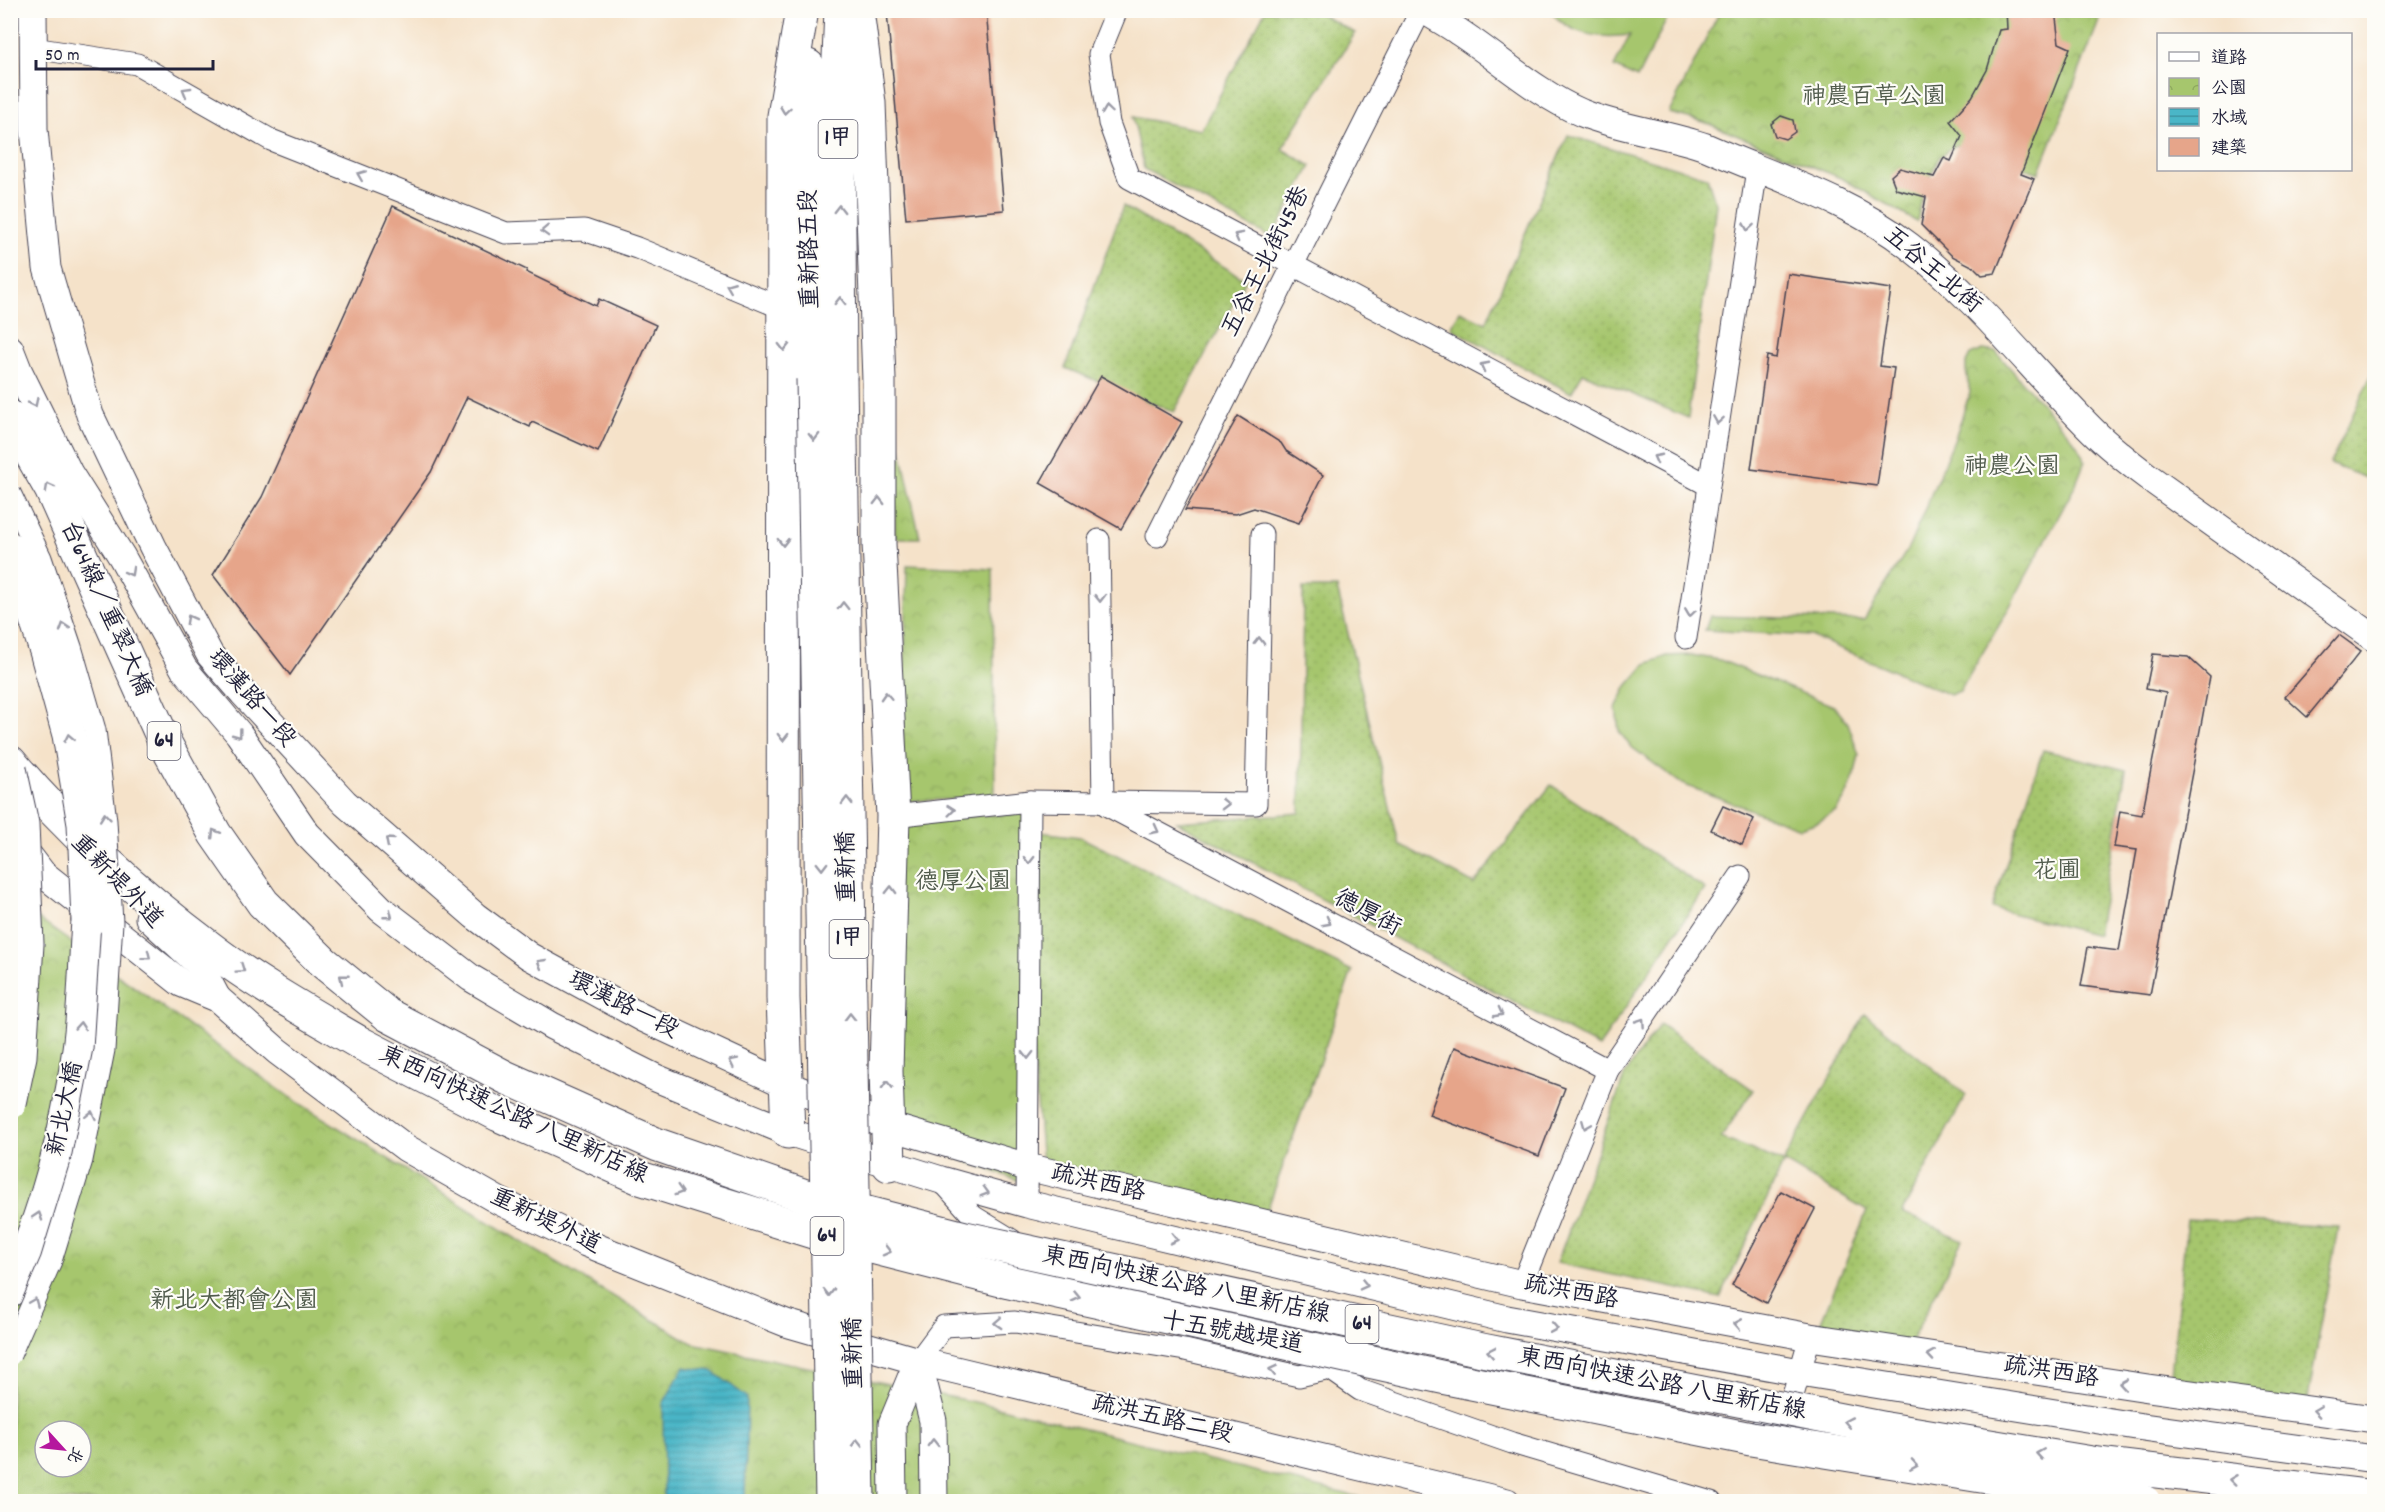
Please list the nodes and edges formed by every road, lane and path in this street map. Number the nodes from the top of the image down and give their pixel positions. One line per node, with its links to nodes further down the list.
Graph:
1 (33, 10): 8 (street, 環漢路一段)
2 (802, 10): 11 (main road, one-way to 11)
3 (809, 10): 13 (main road, 重新路五段 / 1甲)
4 (841, 10): 13 (main road, 重新路五段 / 1甲, one-way to 4)
5 (857, 10): 27 (main road, one-way to 5)
6 (1117, 10): 10 (street, one-way to 6)
7 (1423, 10): 9 (street, 五谷王北街); 10 (street, 五谷王北街45巷)
8 (33, 48): 11 (street, one-way to 8); 35 (street, 環漢路一段, one-way to 8)
9 (1757, 170): 15 (street, one-way to 15); 22 (street, 五谷王北街)
10 (1294, 265): 15 (street, one-way to 10); 18 (street, 五谷王北街45巷)
11 (784, 309): 35 (main road, one-way to 35)
12 (10, 349): 38 (street, 環漢路一段, one-way to 38)
13 (827, 378): 54 (main road, 重新橋 / 1甲, one-way to 54, bridge); 55 (main road, 重新橋 / 1甲, one-way to 13, bridge)
14 (10, 417): 33 (main road, 台64線／重翠大橋 / 64, one-way to 14)
15 (1708, 485): 21 (street, one-way to 21)
16 (10, 493): 46 (street, one-way to 16, bridge)
17 (1262, 534): 26 (street, one-way to 17)
18 (1157, 536)
19 (1099, 540): 26 (street, one-way to 26)
20 (10, 549): 44 (main road, 新北大橋, one-way to 20, bridge)
21 (1686, 638)
22 (2374, 638)
23 (10, 762): 61 (main road, 東西向快速公路 八里新店線 / 64, one-way to 61, bridge)
24 (10, 768): 32 (street, 重新堤外道); 36 (main road, bridge)
25 (1029, 801): 26 (street); 27 (street, one-way to 25); 40 (street, one-way to 40)
26 (1103, 803): 34 (street, 德厚街, one-way to 34)
27 (892, 816): 37 (main road, one-way to 27)
28 (10, 820): 31 (main road)
29 (10, 833): 32 (street, 重新堤外道, one-way to 32)
30 (1740, 876): 34 (street, one-way to 30)
31 (10, 998)
32 (217, 998): 47 (street, 重新堤外道)
33 (388, 1015): 53 (main road, 東西向快速公路 八里新店線 / 64, one-way to 33, bridge)
34 (1608, 1070): 43 (street, one-way to 43)
35 (786, 1085): 37 (street, 疏洪西路); 38 (main road)
36 (10, 1103)
37 (888, 1126): 39 (main road); 40 (street, 疏洪西路)
38 (789, 1132): 39 (street, 疏洪西路)
39 (889, 1165): 41 (street, 疏洪西路)
40 (1027, 1167): 42 (street); 43 (street, 疏洪西路)
41 (941, 1180): 42 (street, 疏洪西路, one-way to 42); 48 (street)
42 (1027, 1204): 49 (street, 疏洪西路, one-way to 49)
43 (1522, 1284): 45 (street, 疏洪西路, one-way to 43)
44 (10, 1290)
45 (1810, 1337): 49 (street); 50 (street, 疏洪西路, one-way to 45)
46 (10, 1355)
47 (918, 1361): 48 (street, 十五號越堤道, one-way to 47); 52 (street, 疏洪五路二段); 56 (street); 57 (street, one-way to 47)
48 (1330, 1369): 49 (street); 60 (street, 十五號越堤道)
49 (1800, 1372): 51 (street, 疏洪西路)
50 (2374, 1419)
51 (2374, 1458)
52 (1406, 1478): 58 (street, 疏洪五路二段); 59 (street, 疏洪五路二段)
53 (2374, 1497)
54 (832, 1502)
55 (858, 1502)
56 (893, 1502)
57 (934, 1502)
58 (1459, 1502)
59 (1507, 1502)
60 (1711, 1502)
61 (2144, 1502)

